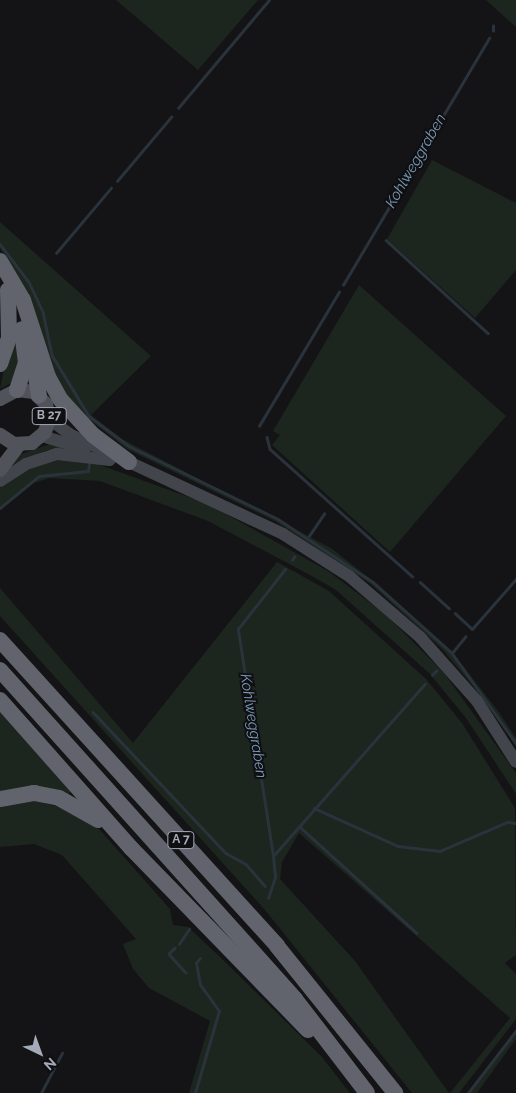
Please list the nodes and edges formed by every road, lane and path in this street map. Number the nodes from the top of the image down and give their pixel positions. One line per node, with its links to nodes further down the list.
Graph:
1 (0, 260): 3 (highway)
2 (4, 283): 4 (highway); 5 (highway)
3 (32, 331): 6 (highway); 14 (highway)
4 (0, 364)
5 (17, 390): 6 (main road, B 27); 7 (main road)
6 (39, 396): 8 (main road, B 27)
7 (0, 399)
8 (49, 419): 10 (main road, B 27); 14 (main road)
9 (0, 435): 11 (main road); 12 (main road)
10 (42, 436): 11 (main road, B 27); 13 (main road)
11 (19, 445): 15 (main road)
12 (0, 446)
13 (110, 460): 16 (main road); 17 (main road)
14 (129, 462): 17 (main road)
15 (0, 470)
16 (0, 481)
17 (179, 486): 21 (main road)
18 (0, 640): 26 (highway, A 7)
19 (0, 670): 24 (highway, A 7)
20 (0, 700): 23 (highway)
21 (516, 762)
22 (0, 799): 23 (highway)
23 (131, 848): 24 (highway)
24 (353, 1073): 25 (highway, A 7)
25 (367, 1093)
26 (394, 1093)

